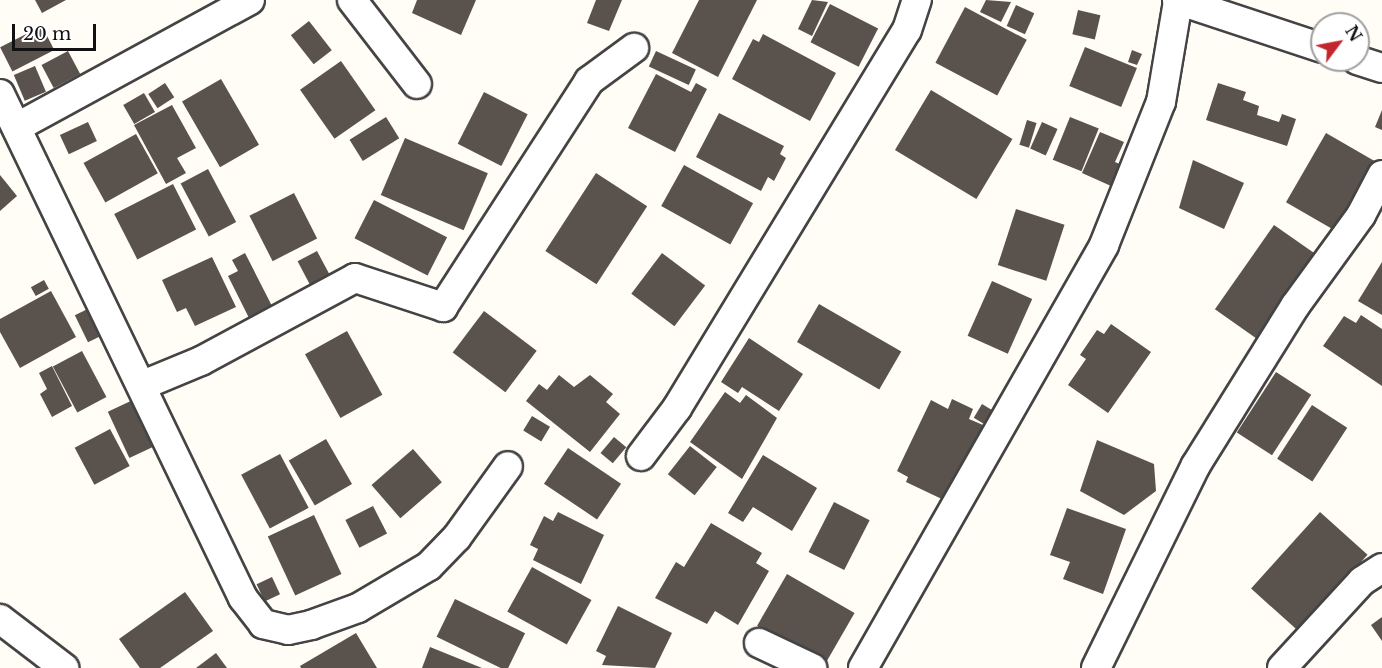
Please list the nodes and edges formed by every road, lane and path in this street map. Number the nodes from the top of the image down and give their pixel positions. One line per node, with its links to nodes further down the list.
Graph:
1 (250, 0): 9 (street)
2 (352, 0): 7 (street)
3 (917, 0): 12 (street)
4 (1177, 0): 5 (street); 19 (street)
5 (1310, 44)
6 (634, 48): 11 (street)
7 (417, 84)
8 (0, 94): 9 (street)
9 (19, 126): 11 (street)
10 (1382, 175): 20 (street)
11 (143, 385): 13 (street)
12 (641, 456)
13 (508, 466)
14 (1382, 568): 21 (street)
15 (0, 619): 17 (street)
16 (759, 643): 18 (street)
17 (64, 668)
18 (812, 668)
19 (863, 668)
20 (1096, 668)
21 (1282, 668)

